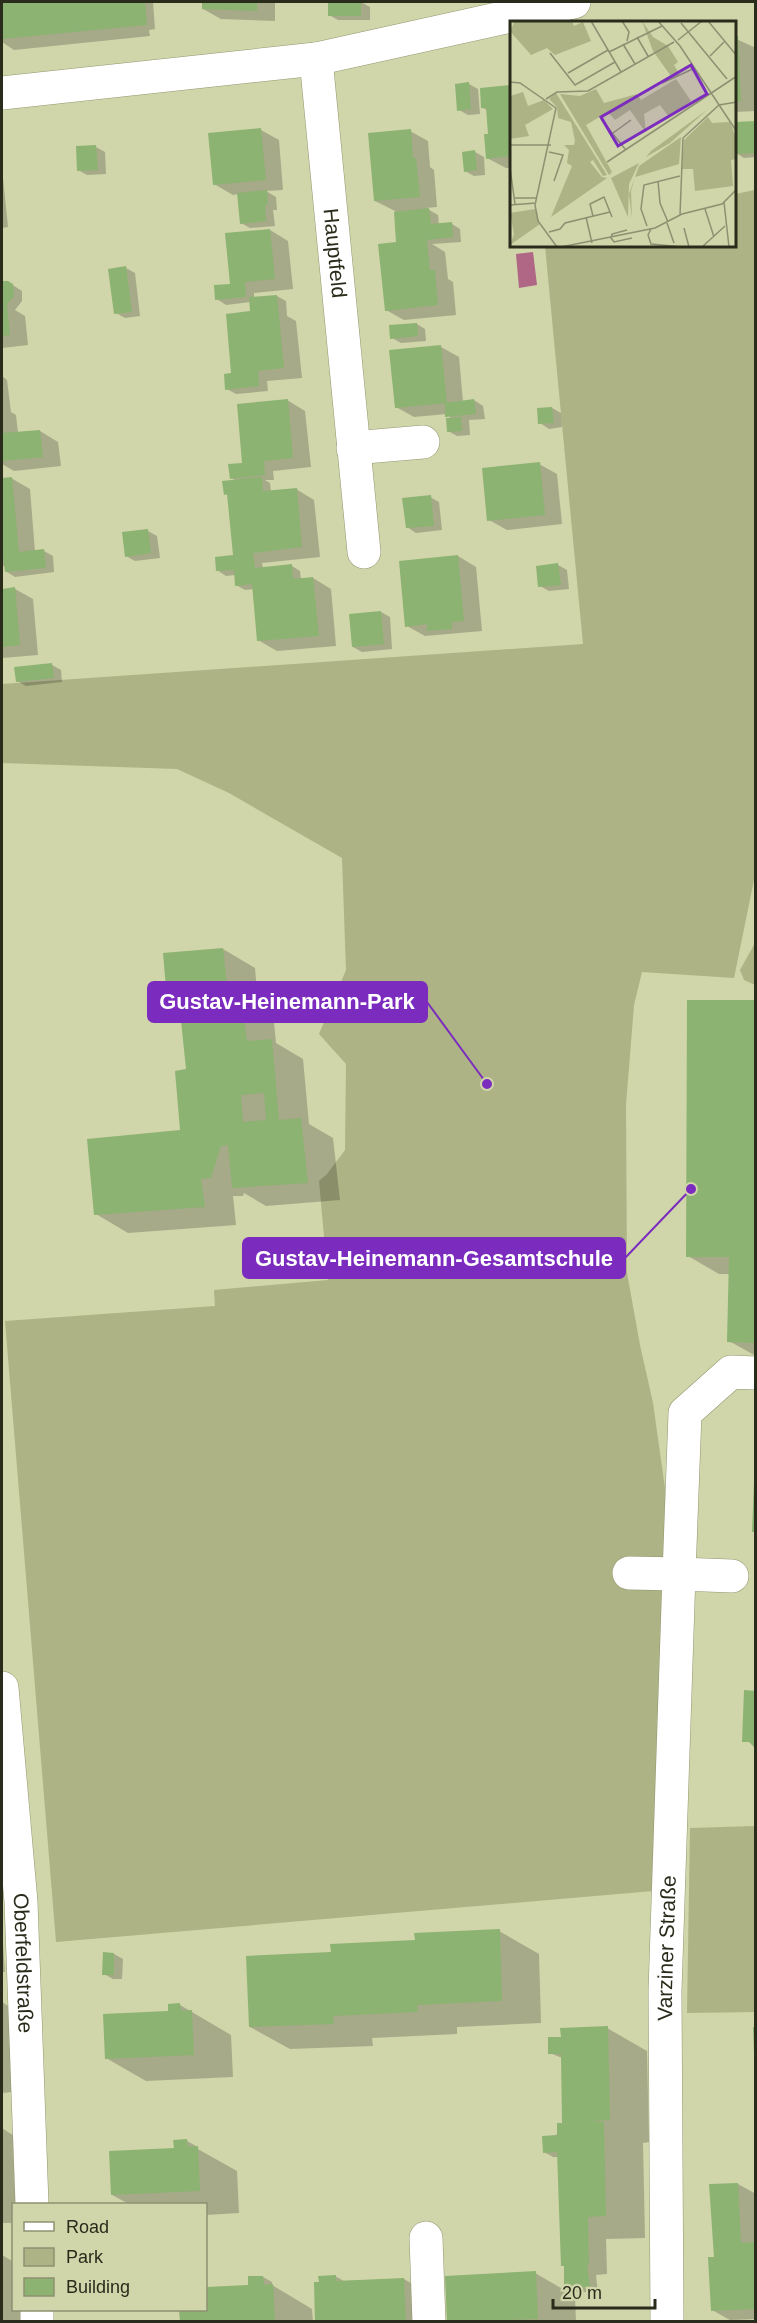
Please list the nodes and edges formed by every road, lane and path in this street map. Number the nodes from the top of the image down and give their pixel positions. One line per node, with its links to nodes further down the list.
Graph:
1 (574, 2): 2 (street)
2 (316, 59): 3 (street); 5 (street, Hauptfeld)
3 (2, 93)
4 (423, 441): 5 (street)
5 (353, 448): 6 (street, Hauptfeld)
6 (364, 552)
7 (756, 1373): 9 (street, Varziner Straße)
8 (629, 1573): 9 (street)
9 (679, 1574): 10 (street); 15 (street, Varziner Straße)
10 (732, 1576)
11 (2, 1688): 12 (street, Oberfeldstraße)
12 (32, 2203)
13 (426, 2238): 14 (street)
14 (429, 2322)
15 (667, 2322)

